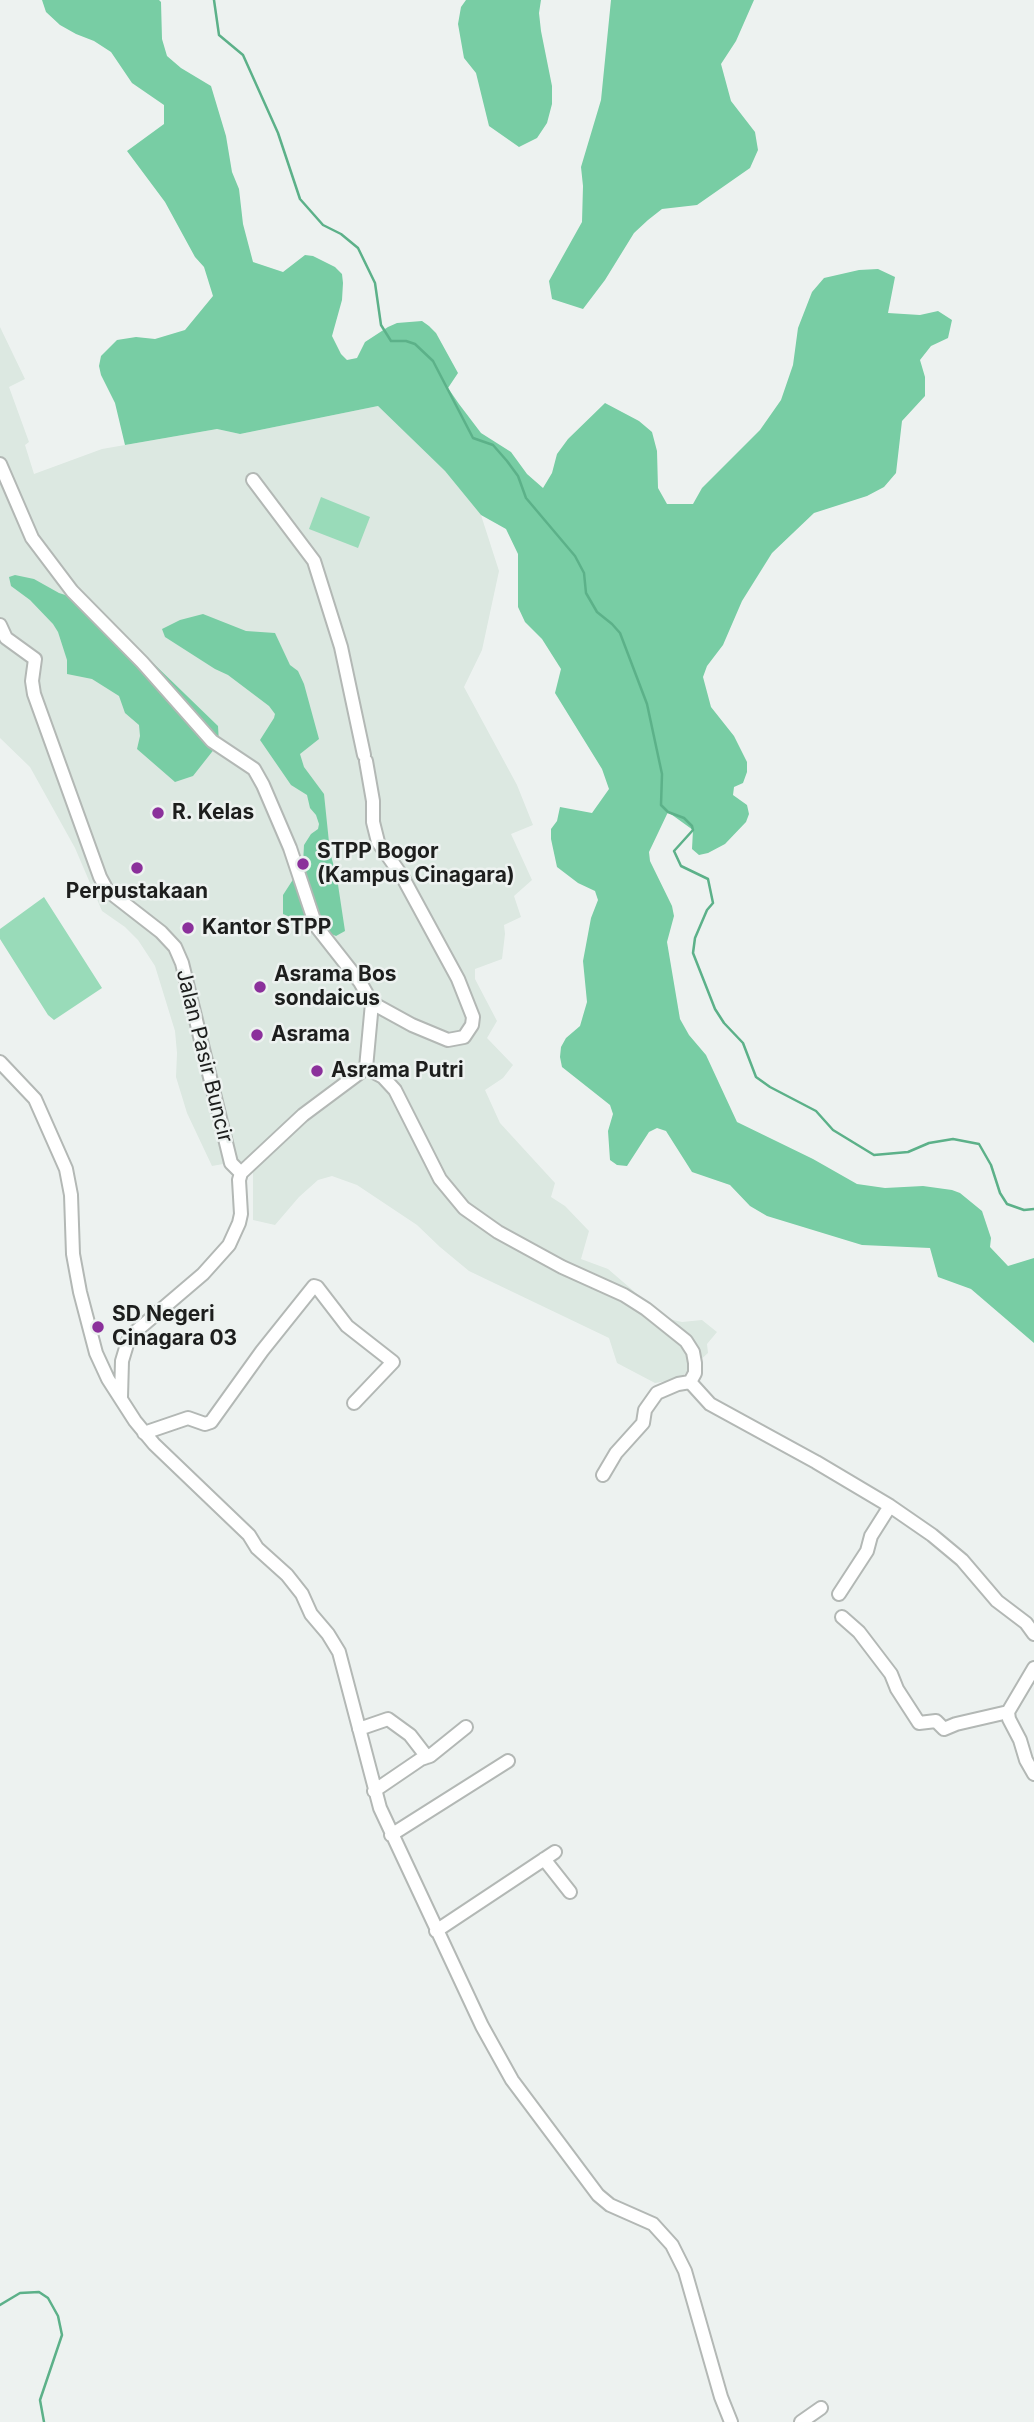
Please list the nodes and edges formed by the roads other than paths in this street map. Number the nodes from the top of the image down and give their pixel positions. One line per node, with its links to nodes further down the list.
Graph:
1 (0, 464): 3 (street)
2 (253, 480): 5 (street)
3 (5, 489): 5 (street)
4 (0, 625): 8 (street, Jalan Pasir Buncir)
5 (372, 1003): 7 (street)
6 (0, 1062): 10 (street)
7 (366, 1068): 8 (street); 9 (street)
8 (241, 1173): 10 (street, Jalan Pasir Buncir)
9 (690, 1382): 13 (street); 14 (street)
10 (121, 1401): 12 (street)
11 (354, 1403): 12 (street)
12 (144, 1433): 21 (street)
13 (603, 1475)
14 (890, 1506): 15 (street); 17 (street)
15 (839, 1594)
16 (842, 1616): 19 (street)
17 (1034, 1634)
18 (1034, 1668): 19 (street)
19 (1008, 1712): 24 (street)
20 (466, 1727): 22 (street)
21 (359, 1729): 22 (street); 25 (street)
22 (427, 1757): 25 (street)
23 (508, 1761): 26 (street)
24 (1034, 1774)
25 (374, 1791): 26 (street)
26 (391, 1835): 28 (street)
27 (570, 1892): 28 (street)
28 (436, 1931): 30 (street)
29 (821, 2408): 31 (street)
30 (731, 2422)
31 (802, 2422)

